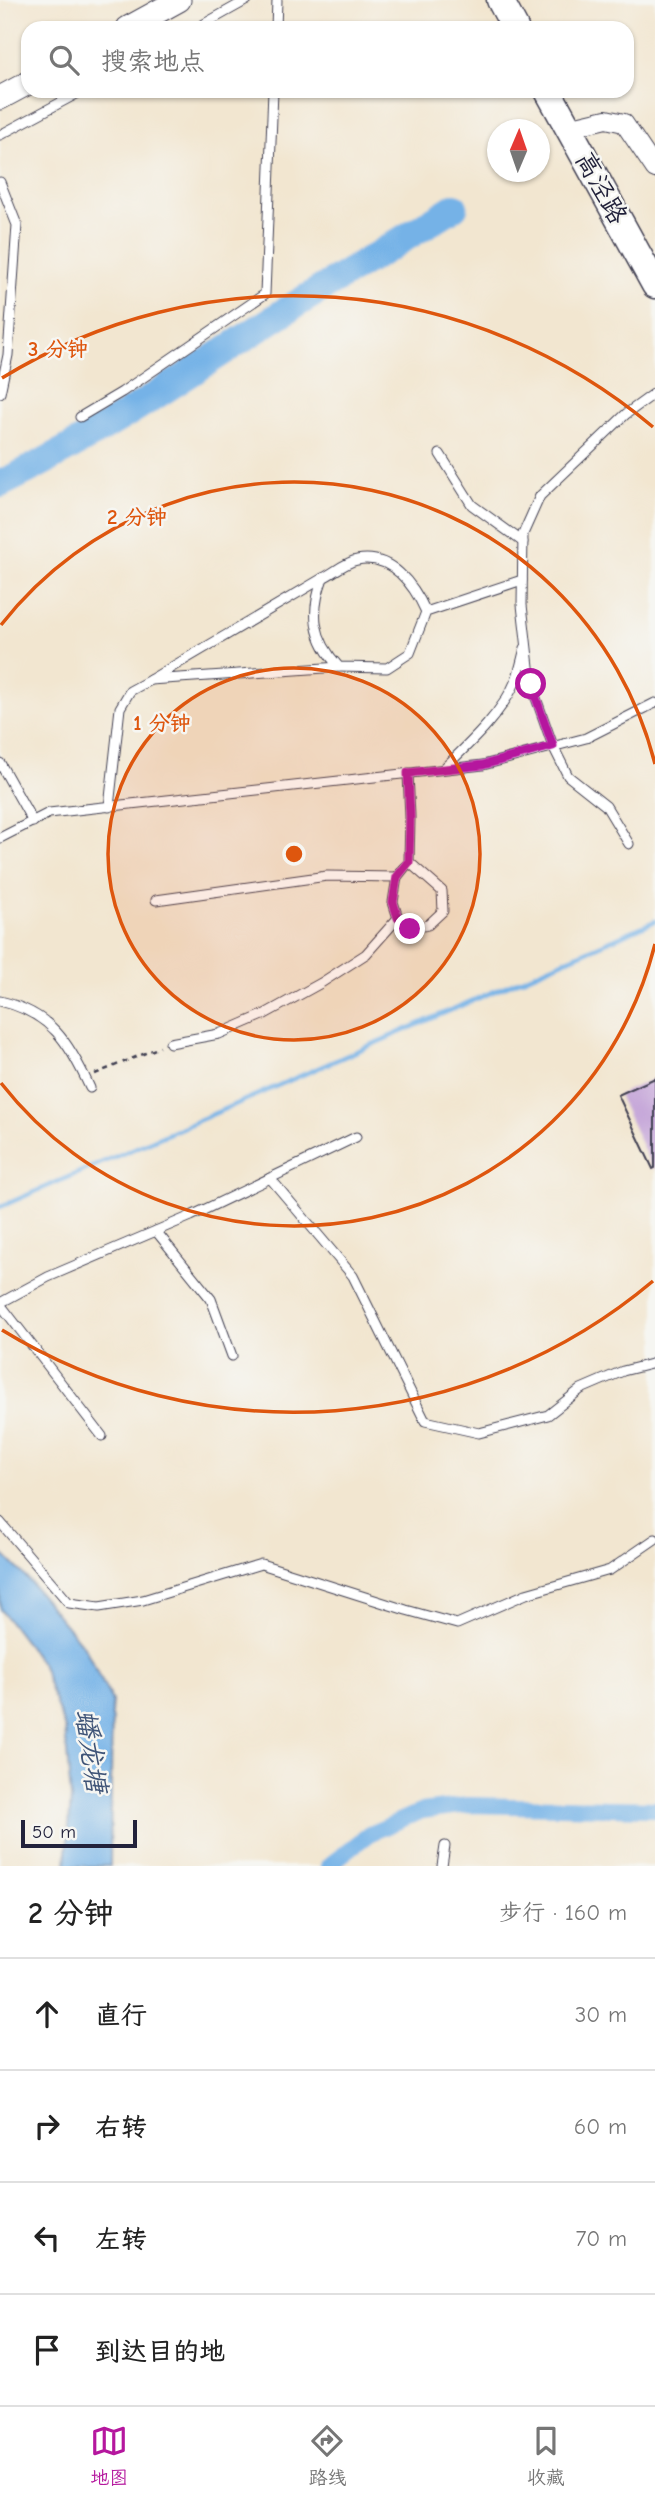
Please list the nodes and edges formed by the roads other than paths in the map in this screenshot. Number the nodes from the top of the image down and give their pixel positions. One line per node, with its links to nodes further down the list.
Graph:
1 (179, 0): 5 (street)
2 (247, 0): 6 (lane)
3 (277, 0): 7 (lane)
4 (500, 0): 8 (main road)
5 (141, 21)
6 (210, 21)
7 (276, 21)
8 (511, 21)
9 (21, 87): 10 (street)
10 (0, 98)
11 (69, 98): 15 (lane)
12 (273, 98): 21 (lane)
13 (552, 98): 14 (main road, 高泾路)
14 (568, 128): 16 (street); 18 (main road, 高泾路)
15 (0, 135)
16 (655, 169)
17 (0, 182): 19 (lane)
18 (654, 278)
19 (0, 393)
20 (655, 393): 23 (lane)
21 (79, 417)
22 (440, 454): 23 (lane)
23 (523, 542): 25 (lane)
24 (323, 578): 26 (lane); 28 (lane); 29 (lane)
25 (522, 580): 26 (lane); 27 (lane)
26 (426, 612): 28 (lane)
27 (526, 643): 31 (lane); 33 (lane)
28 (339, 667): 29 (lane)
29 (150, 680): 35 (lane)
30 (655, 704): 31 (lane)
31 (553, 746): 33 (lane); 38 (lane)
32 (0, 763): 36 (lane)
33 (443, 769): 34 (lane)
34 (408, 773): 35 (lane); 39 (lane)
35 (109, 807): 36 (lane)
36 (33, 822): 37 (lane)
37 (0, 838)
38 (629, 844)
39 (409, 862): 40 (lane); 42 (lane)
40 (397, 877): 41 (lane); 42 (lane)
41 (156, 900)
42 (398, 918): 44 (lane)
43 (0, 1001): 45 (lane)
44 (170, 1043)
45 (90, 1087)
46 (356, 1137): 47 (lane)
47 (271, 1178): 48 (lane); 51 (lane)
48 (156, 1231): 49 (lane); 50 (lane)
49 (0, 1304): 52 (lane)
50 (232, 1356)
51 (655, 1363)
52 (102, 1436)
53 (0, 1522): 54 (lane)
54 (655, 1539)
55 (445, 1846): 56 (lane)
56 (442, 1866)

